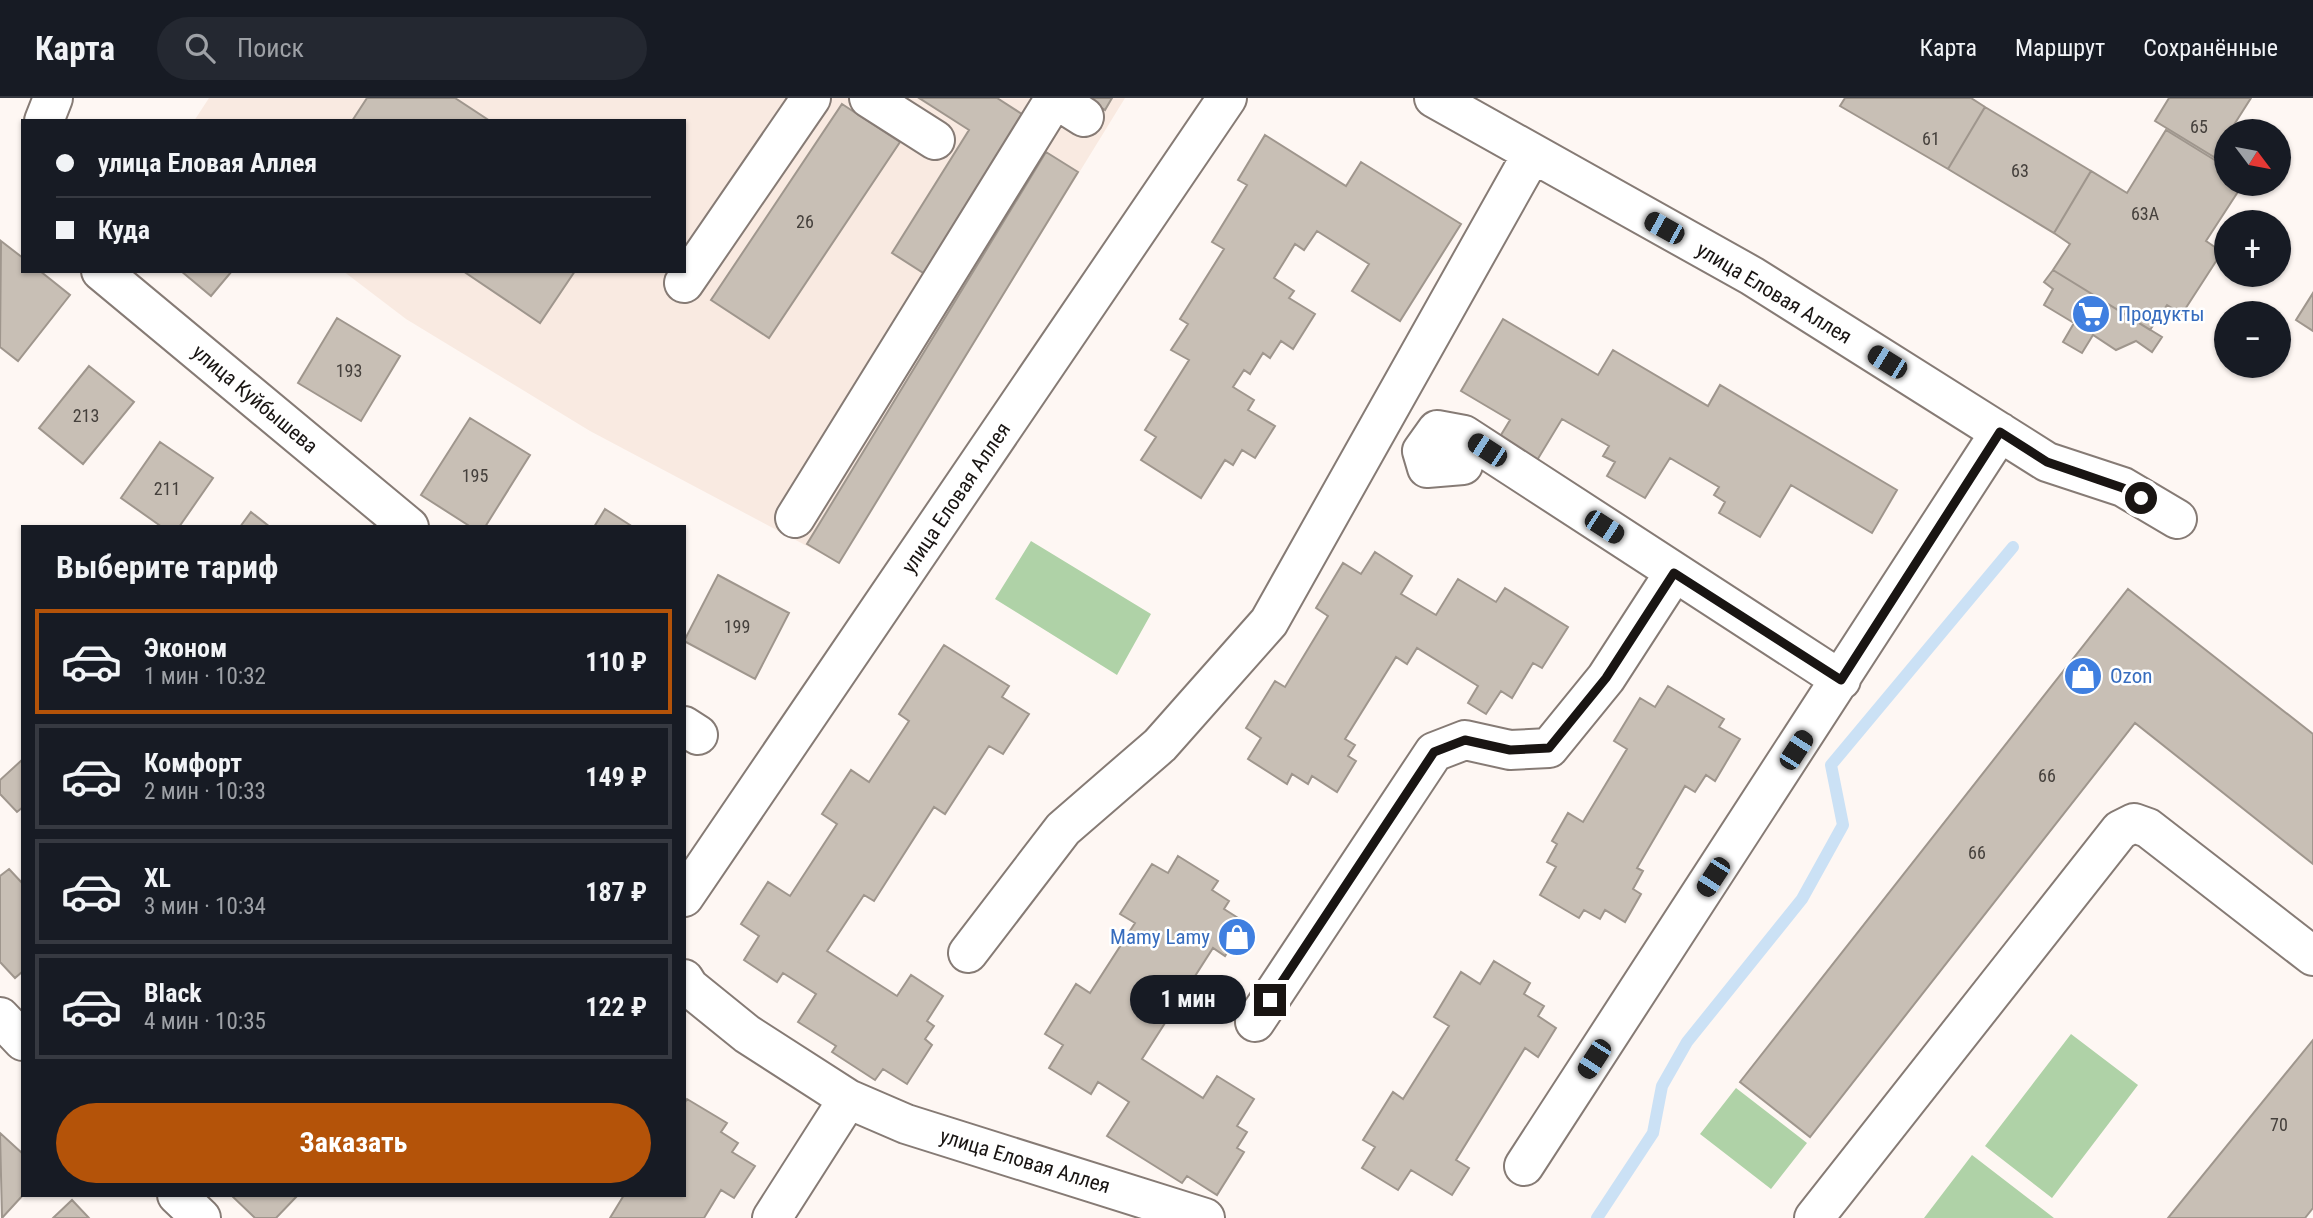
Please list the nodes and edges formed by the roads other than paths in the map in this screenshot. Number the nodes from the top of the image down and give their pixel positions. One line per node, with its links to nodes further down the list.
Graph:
1 (53, 98): 7 (street)
2 (811, 98): 11 (street)
3 (869, 98): 8 (street)
4 (1227, 98): 19 (street, улица Еловая Аллея)
5 (1434, 98): 9 (street, улица Еловая Аллея)
6 (1064, 104): 14 (street)
7 (45, 119)
8 (935, 139)
9 (1532, 154): 12 (street, улица Еловая Аллея); 20 (street)
10 (103, 273): 16 (street, улица Куйбышева)
11 (684, 283)
12 (2000, 432): 15 (street, улица Еловая Аллея); 18 (street)
13 (1464, 435): 17 (street)
14 (795, 518)
15 (2177, 519)
16 (407, 525)
17 (1674, 573): 18 (street); 24 (street)
18 (1841, 680): 27 (street)
19 (686, 894)
20 (968, 953)
21 (2313, 956): 32 (street)
22 (686, 982): 26 (street, улица Еловая Аллея)
23 (0, 1017): 25 (street)
24 (1255, 1022)
25 (21, 1039)
26 (848, 1099): 30 (street); 31 (street, улица Еловая Аллея)
27 (1524, 1166)
28 (179, 1197): 29 (street)
29 (201, 1218)
30 (772, 1218)
31 (1204, 1218)
32 (1814, 1218)

